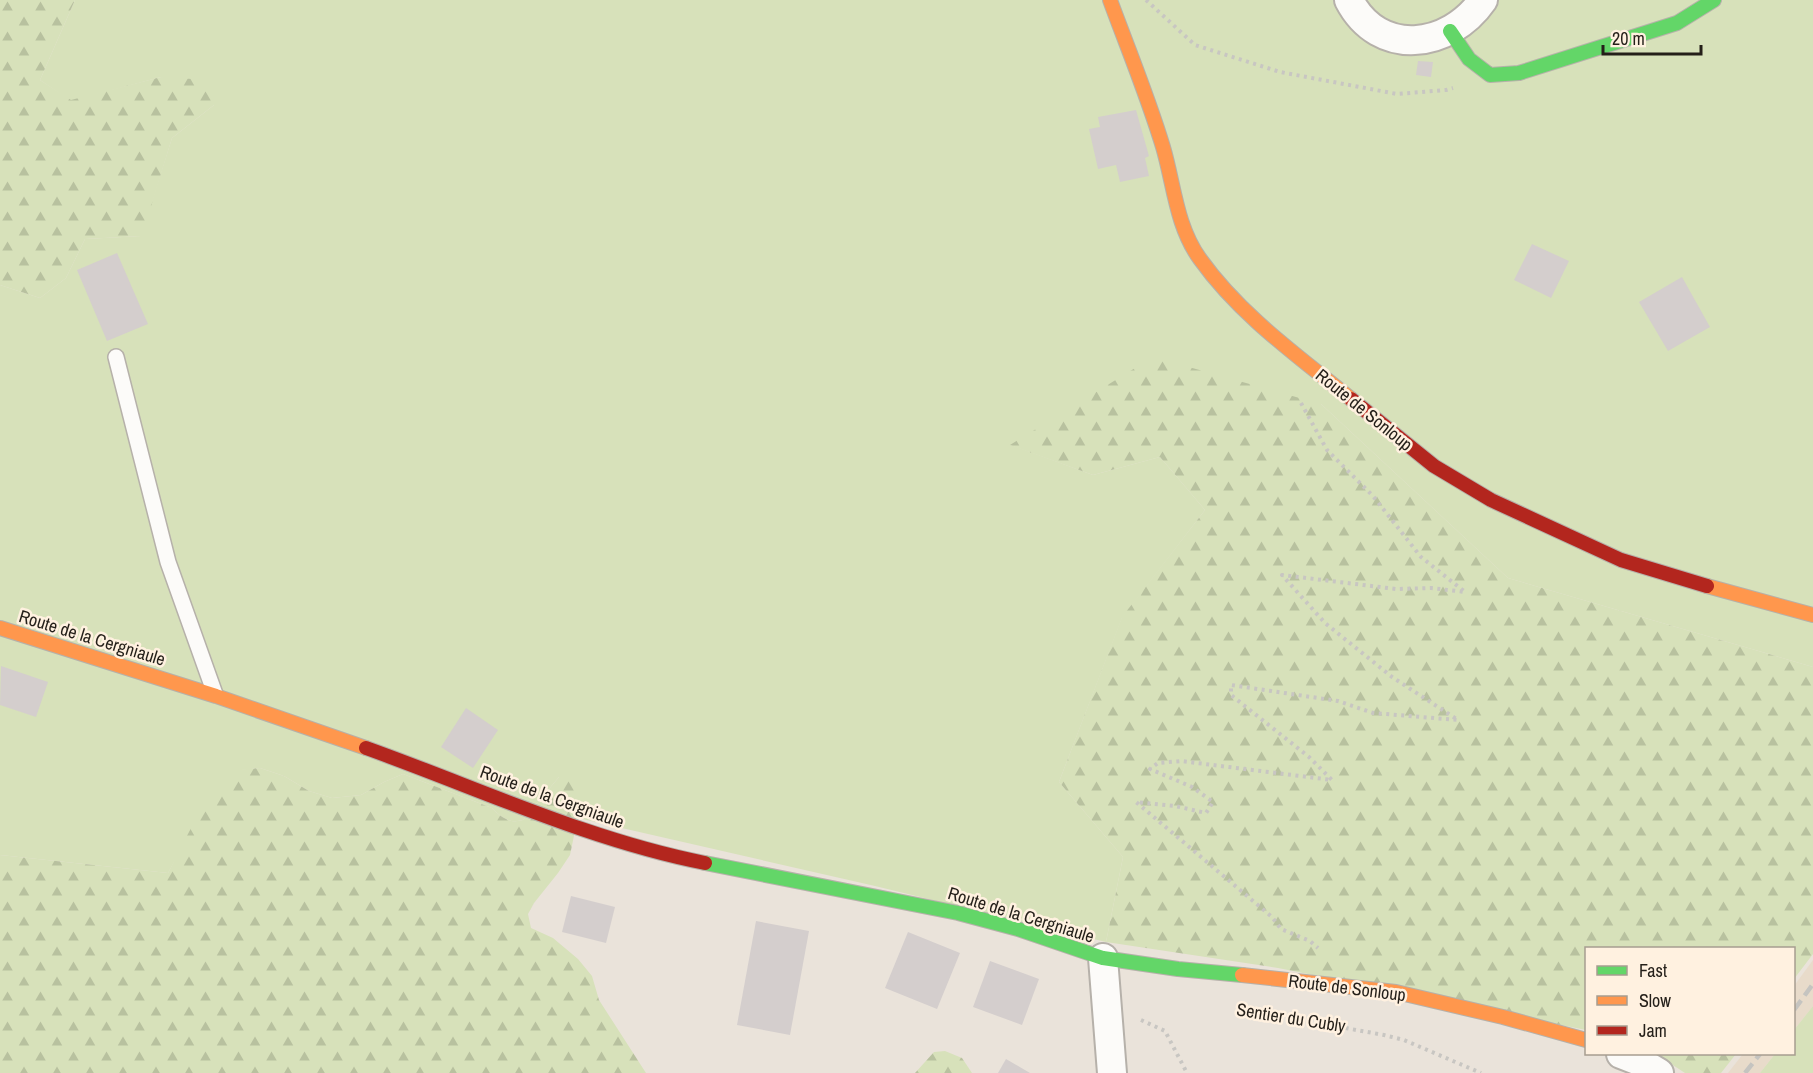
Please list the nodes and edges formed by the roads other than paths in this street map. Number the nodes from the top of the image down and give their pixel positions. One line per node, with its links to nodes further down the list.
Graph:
1 (1110, 0): 7 (street, Route de Sonloup)
2 (1349, 0): 5 (street)
3 (1482, 0): 5 (street)
4 (1714, 0): 5 (street)
5 (1450, 31)
6 (116, 357): 9 (lane)
7 (1813, 615)
8 (0, 628): 9 (street, Route de la Cergniaule)
9 (216, 696): 10 (street, Route de la Cergniaule)
10 (1103, 958): 11 (street, Route de Sonloup); 13 (street)
11 (1585, 1039)
12 (1626, 1055): 14 (street)
13 (1112, 1073)
14 (1659, 1073)

